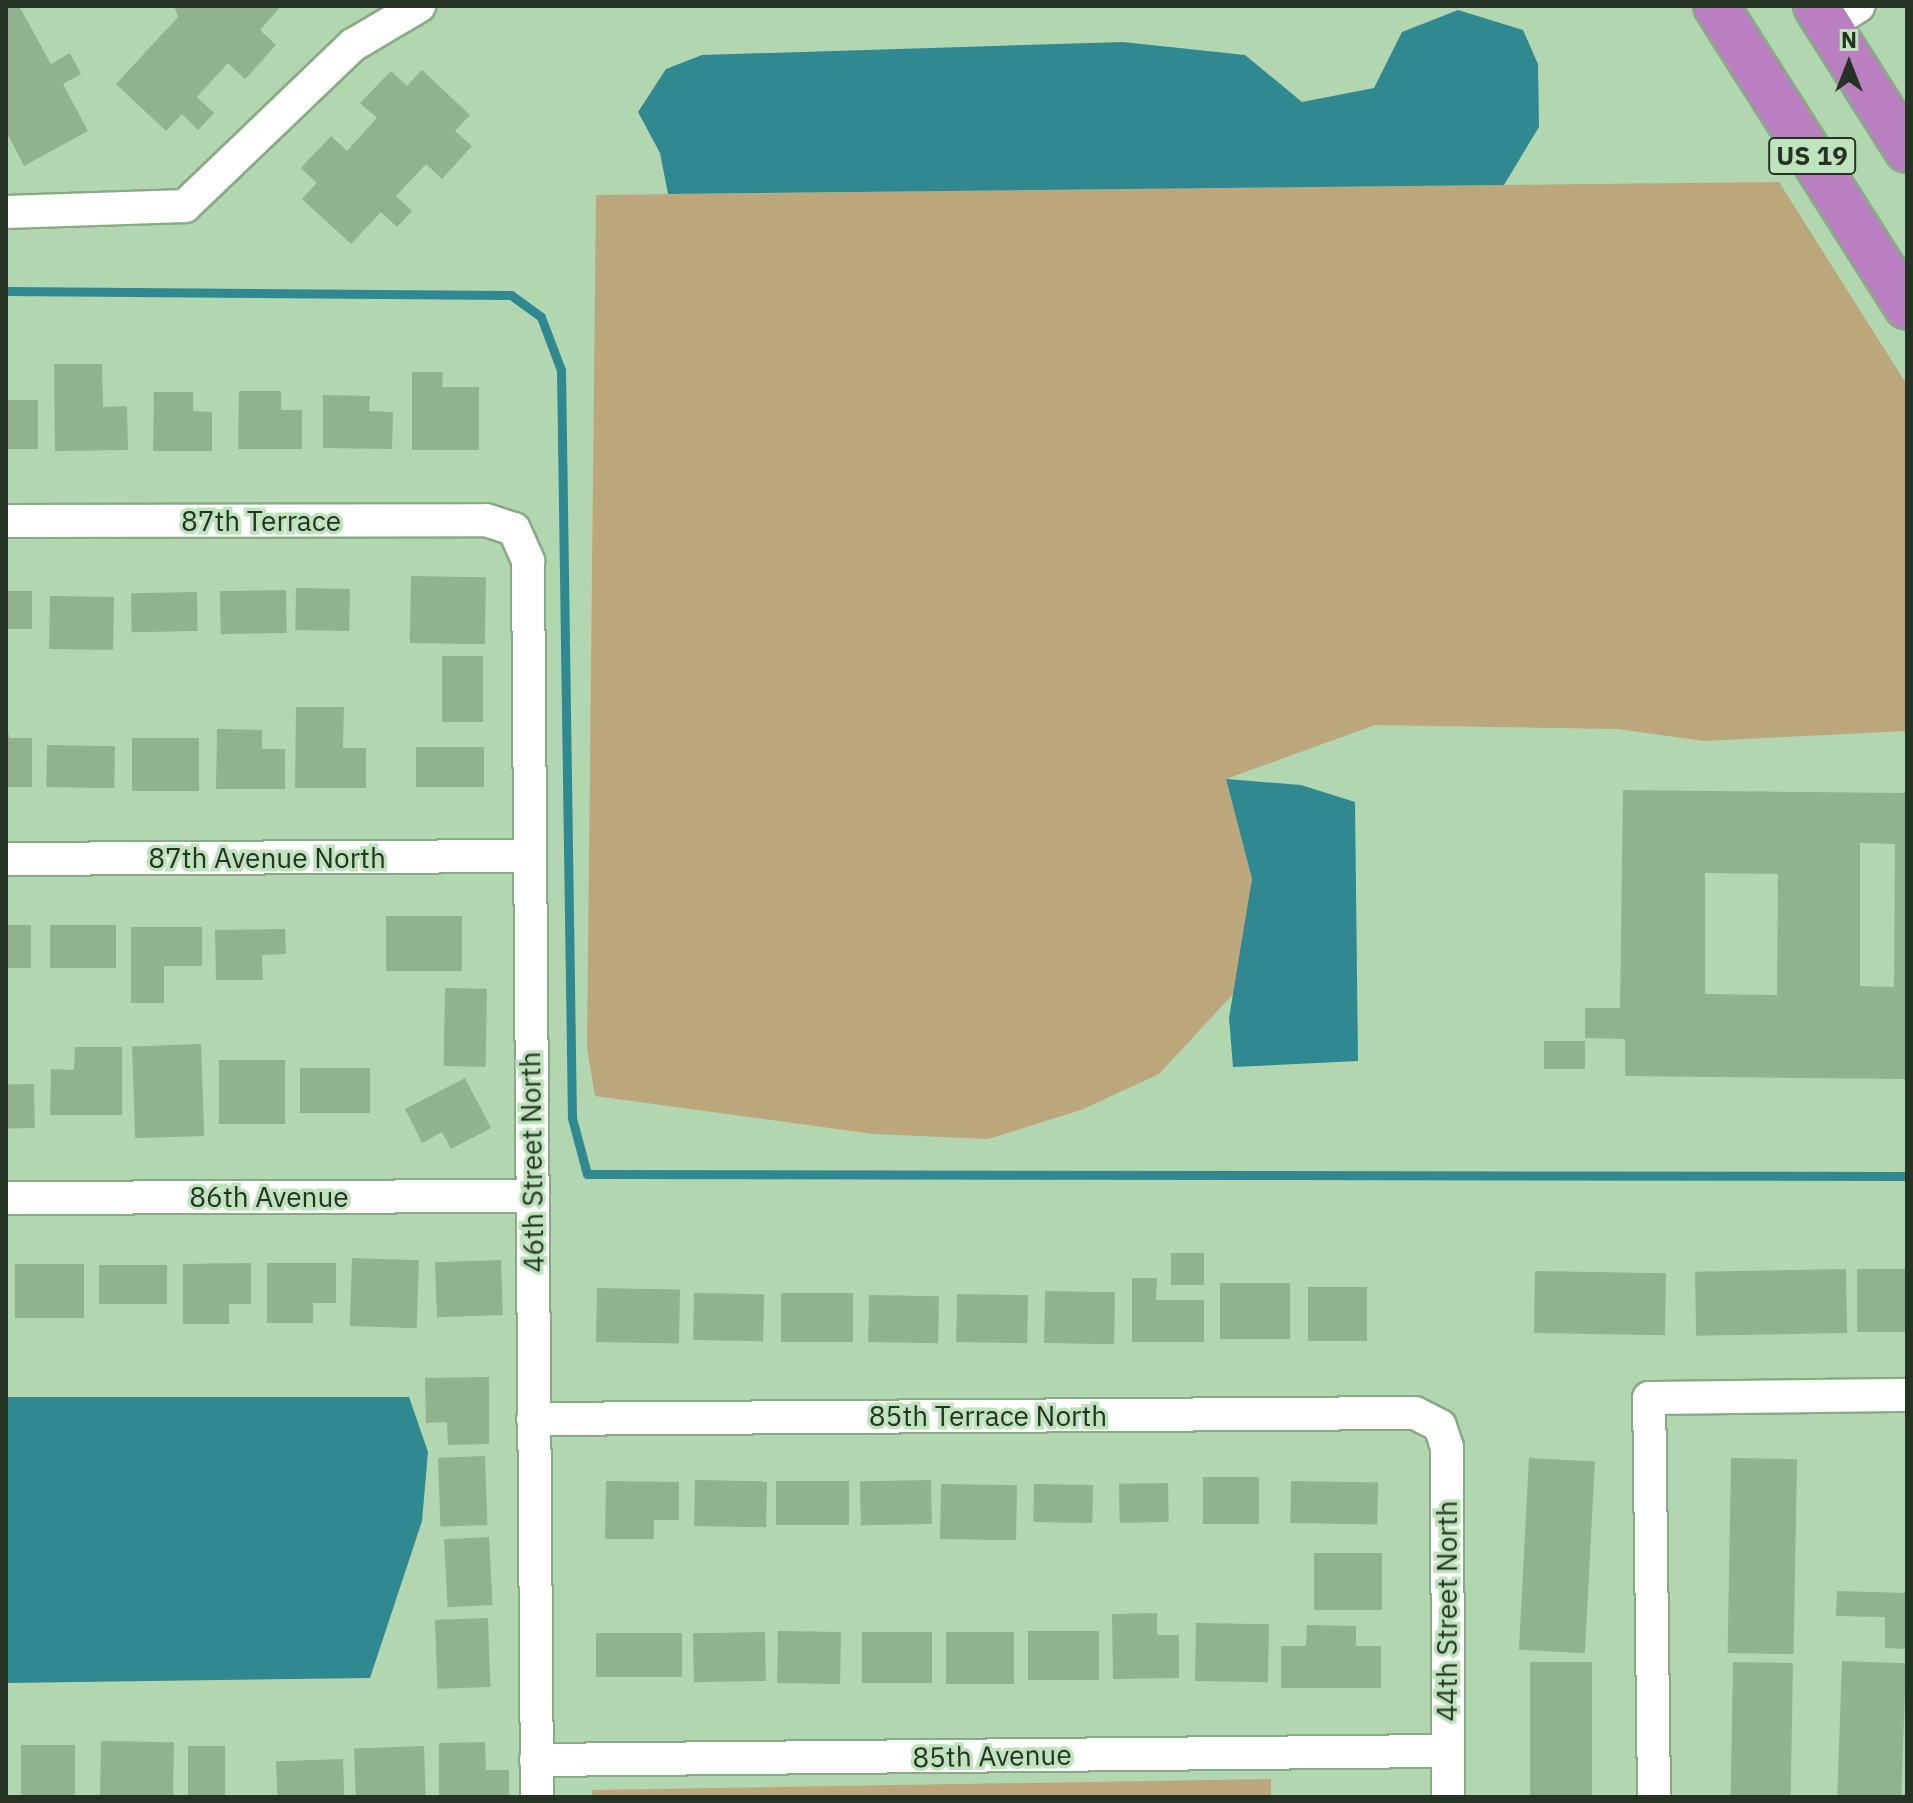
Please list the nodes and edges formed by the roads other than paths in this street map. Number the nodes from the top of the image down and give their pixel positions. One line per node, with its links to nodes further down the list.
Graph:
1 (419, 6): 7 (street)
2 (1716, 6): 6 (highway, US 19)
3 (1783, 6): 5 (highway)
4 (1834, 12): 5 (highway)
5 (1894, 123)
6 (1840, 200): 8 (highway); 9 (highway, US 19)
7 (6, 212)
8 (1907, 272)
9 (1907, 307)
10 (6, 521): 11 (street, 87th Terrace)
11 (514, 529): 12 (street, 46th Street North)
12 (528, 856): 13 (street, 87th Avenue North); 14 (street, 46th Street North)
13 (6, 859)
14 (533, 1196): 15 (street, 86th Avenue); 17 (street, 46th Street North)
15 (6, 1198)
16 (1907, 1395): 23 (street)
17 (533, 1419): 18 (street, 85th Terrace North); 20 (street, 46th Street North)
18 (1440, 1426): 19 (street, 44th Street North)
19 (1447, 1751): 20 (street, 85th Avenue); 22 (street, 44th Street North)
20 (536, 1760): 21 (street, 46th Street North)
21 (537, 1797)
22 (1448, 1797)
23 (1654, 1797)

